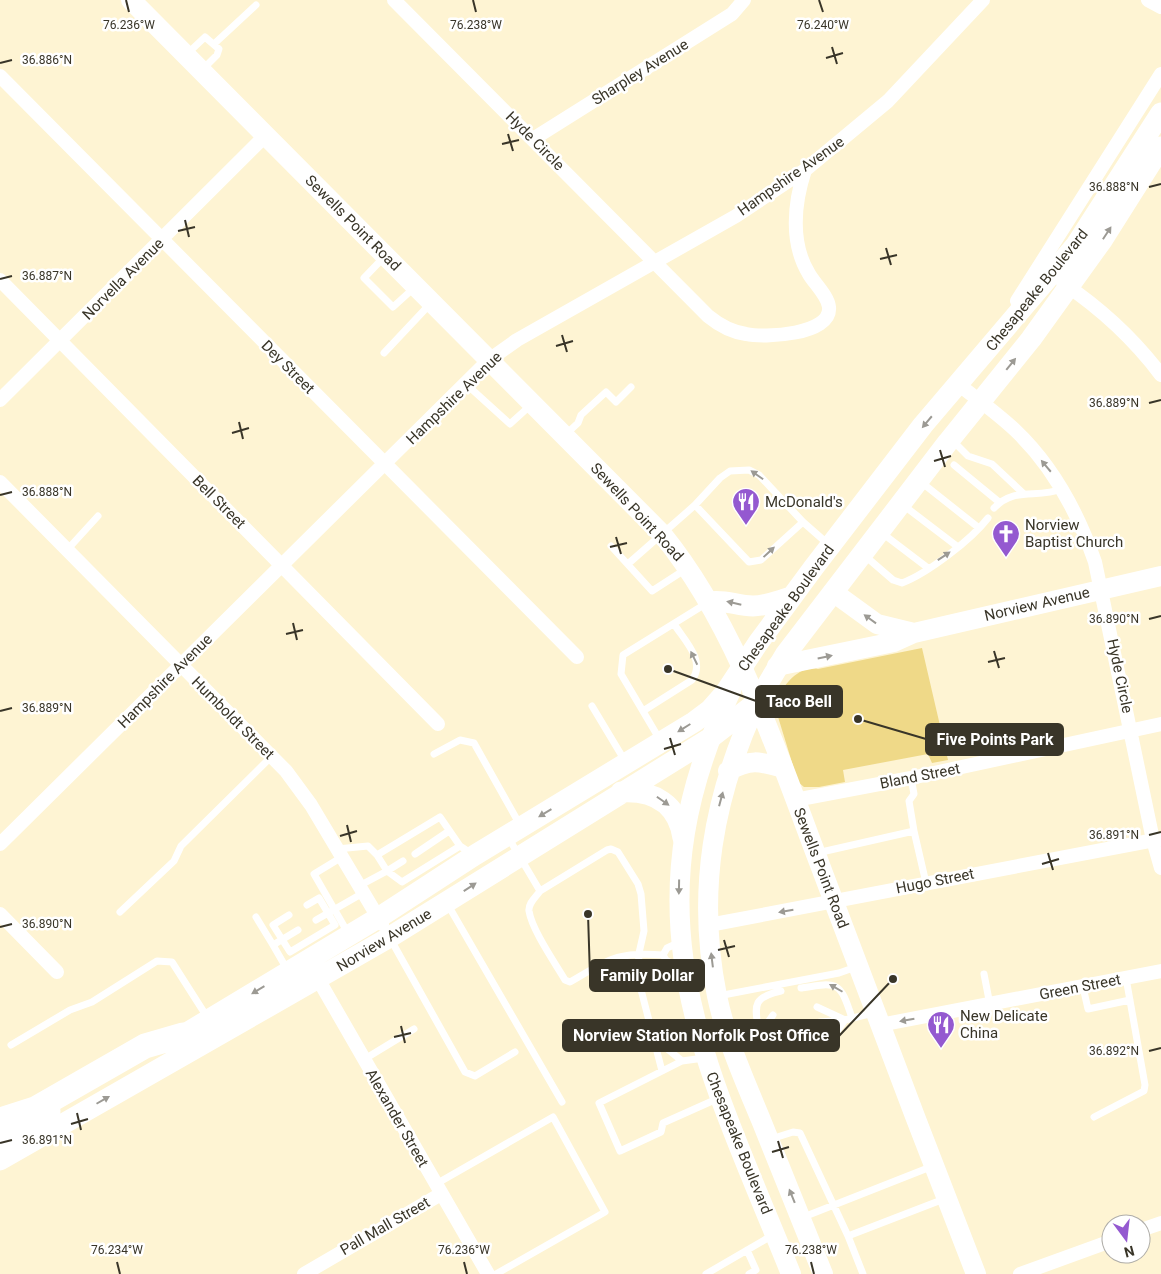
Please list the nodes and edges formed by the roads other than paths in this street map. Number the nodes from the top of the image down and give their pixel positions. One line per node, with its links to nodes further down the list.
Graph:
1 (131, 0): 9 (main road, Sewells Point Road)
2 (394, 0): 15 (street, Hyde Circle)
3 (744, 0): 15 (street, Sharpley Avenue)
4 (983, 0): 17 (street, Hampshire Avenue)
5 (1148, 0): 7 (street)
6 (256, 5): 8 (lane)
7 (1161, 7)
8 (214, 44): 9 (lane); 10 (lane)
9 (186, 55): 10 (main road, Sewells Point Road)
10 (201, 71): 14 (main road, Sewells Point Road)
11 (1161, 74): 28 (street)
12 (0, 76): 18 (street, Dey Street)
13 (1161, 113): 16 (main road, Chesapeake Boulevard)
14 (266, 135): 18 (street, Norvella Avenue); 19 (main road, Sewells Point Road)
15 (533, 139): 20 (street, Hyde Circle)
16 (1152, 159): 21 (main road, Chesapeake Boulevard); 24 (main road, Chesapeake Boulevard, one-way to 16)
17 (805, 170): 20 (street, Hampshire Avenue); 20 (street, Hyde Circle)
18 (163, 240): 26 (street, Norvella Avenue); 39 (street, Dey Street)
19 (385, 256): 23 (main road, Sewells Point Road); 23 (lane)
20 (654, 262): 29 (street, Hampshire Avenue)
21 (1052, 276): 24 (street); 28 (main road, Chesapeake Boulevard)
22 (0, 280): 26 (street, Bell Street)
23 (415, 286): 25 (main road, Sewells Point Road)
24 (1069, 288): 30 (street); 35 (main road, Chesapeake Boulevard, one-way to 24)
25 (432, 302): 27 (lane); 29 (main road, Sewells Point Road)
26 (60, 342): 34 (street, Norvella Avenue); 59 (street, Bell Street)
27 (384, 353)
28 (984, 354): 32 (main road, Chesapeake Boulevard)
29 (489, 360): 31 (street, Hampshire Avenue); 36 (main road, Sewells Point Road)
30 (1161, 375)
31 (466, 384): 36 (lane); 39 (street, Hampshire Avenue)
32 (958, 384): 35 (street, Hyde Circle); 54 (main road, Chesapeake Boulevard, one-way to 54)
33 (631, 387): 37 (lane)
34 (0, 400)
35 (981, 402): 38 (main road, Chesapeake Boulevard); 43 (street, Hyde Circle, one-way to 35)
36 (532, 404): 37 (main road, Sewells Point Road)
37 (564, 435): 52 (main road, Sewells Point Road)
38 (950, 439): 41 (main road, Chesapeake Boulevard); 44 (lane)
39 (384, 465): 59 (street, Hampshire Avenue); 69 (street, Dey Street)
40 (954, 465): 44 (lane)
41 (919, 480): 45 (main road, Chesapeake Boulevard); 50 (lane)
42 (0, 482): 56 (street, Humboldt Street)
43 (1062, 489): 44 (lane); 63 (street, Hyde Circle)
44 (1024, 494)
45 (901, 503): 51 (main road, Chesapeake Boulevard); 55 (lane)
46 (695, 505): 49 (lane, one-way to 46); 49 (lane, one-way to 49); 52 (lane)
47 (98, 516): 56 (lane)
48 (988, 518): 50 (lane)
49 (803, 522): 54 (lane)
50 (980, 528): 55 (lane)
51 (880, 531): 57 (main road, Chesapeake Boulevard); 61 (lane)
52 (662, 534): 58 (lane); 60 (main road, Sewells Point Road)
53 (611, 546): 58 (lane)
54 (830, 546): 65 (main road, Chesapeake Boulevard)
55 (958, 547): 61 (lane, one-way to 55)
56 (67, 550): 70 (street, Humboldt Street)
57 (862, 554): 61 (lane); 64 (main road, Chesapeake Boulevard)
58 (629, 563): 60 (lane)
59 (282, 565): 70 (street, Hampshire Avenue); 76 (street, Bell Street)
60 (688, 567): 66 (main road, Sewells Point Road)
61 (928, 568)
62 (1161, 576): 63 (main road, Norview Avenue)
63 (1101, 589): 68 (main road, Norview Avenue); 78 (street, Hyde Circle)
64 (833, 592): 68 (main road, Norview Avenue, one-way to 64); 71 (main road, Chesapeake Boulevard)
65 (792, 597): 66 (main road, one-way to 66); 72 (main road, Chesapeake Boulevard)
66 (709, 602): 67 (lane); 72 (main road, Sewells Point Road)
67 (674, 624): 75 (lane); 75 (lane, one-way to 67)
68 (914, 633): 71 (main road, Norview Avenue, one-way to 68)
69 (577, 658)
70 (180, 666): 82 (street, Humboldt Street); 94 (street, Hampshire Avenue)
71 (777, 666): 73 (main road, Chesapeake Boulevard)
72 (741, 669): 73 (main road, Sewells Point Road); 79 (main road, Chesapeake Boulevard); 80 (main road, Norview Avenue, one-way to 80)
73 (756, 702): 79 (main road, Norview Avenue); 84 (main road, Sewells Point Road); 85 (main road, Chesapeake Boulevard)
74 (592, 706): 83 (lane)
75 (643, 711): 80 (lane)
76 (438, 724)
77 (1161, 724): 78 (street, Bland Street)
78 (1130, 730): 86 (street, Bland Street); 93 (street, Hyde Circle)
79 (709, 739): 87 (main road, Norview Avenue); 92 (main road, Chesapeake Boulevard)
80 (662, 742): 83 (main road, Norview Avenue)
81 (434, 754): 91 (lane)
82 (271, 757): 96 (street, Humboldt Street); 111 (lane)
83 (626, 764): 91 (main road, Norview Avenue, one-way to 91)
84 (782, 768): 85 (main road); 88 (main road, Sewells Point Road)
85 (728, 771): 118 (main road, Chesapeake Boulevard, one-way to 85)
86 (911, 778): 88 (street, Bland Street); 90 (lane)
87 (622, 792): 92 (main road, one-way to 92); 100 (main road, Norview Avenue)
88 (795, 800): 97 (main road, Sewells Point Road)
89 (449, 831): 95 (lane); 98 (lane); 99 (lane)
90 (914, 831): 97 (lane); 104 (lane)
91 (515, 832): 95 (main road, Norview Avenue); 100 (lane)
92 (683, 838): 123 (main road, Chesapeake Boulevard, one-way to 123)
93 (1157, 839): 102 (street, Hyde Circle); 104 (street, Hugo Street)
94 (0, 844)
95 (468, 851): 105 (main road, Norview Avenue)
96 (340, 853): 99 (lane); 106 (street, Humboldt Street); 112 (lane)
97 (815, 853): 108 (main road, Sewells Point Road)
98 (414, 854)
99 (377, 855): 103 (lane)
100 (519, 856): 107 (lane); 109 (main road, Norview Avenue, one-way to 100)
101 (403, 861): 103 (lane)
102 (1161, 868)
103 (387, 871): 105 (lane); 106 (lane)
104 (926, 883): 108 (street, Hugo Street)
105 (407, 889): 116 (main road, Norview Avenue)
106 (361, 890): 112 (lane); 116 (street, Humboldt Street)
107 (540, 891): 125 (lane); 125 (lane)
108 (834, 902): 118 (street, Hugo Street, one-way to 118); 128 (main road, Sewells Point Road)
109 (446, 903): 121 (main road, Norview Avenue); 161 (lane)
110 (307, 905): 112 (lane)
111 (120, 912)
112 (331, 912): 117 (lane); 120 (lane); 122 (lane)
113 (0, 914): 131 (street)
114 (289, 915): 122 (lane)
115 (256, 917): 124 (lane)
116 (378, 918): 120 (main road, Norview Avenue); 121 (street, Humboldt Street)
117 (316, 920)
118 (709, 925): 139 (main road, Chesapeake Boulevard, one-way to 118)
119 (298, 930): 122 (lane)
120 (349, 935): 127 (main road, Norview Avenue)
121 (390, 937): 135 (main road, Norview Avenue); 155 (lane)
122 (282, 939): 124 (lane)
123 (680, 942): 126 (lane); 129 (main road, Chesapeake Boulevard)
124 (273, 945): 132 (lane)
125 (639, 953): 126 (lane); 152 (lane)
126 (663, 955): 129 (lane)
127 (307, 961): 132 (main road, Norview Avenue); 135 (street, Alexander Street)
128 (858, 966): 139 (lane); 144 (main road, Sewells Point Road)
129 (684, 970): 156 (main road, Chesapeake Boulevard)
130 (1161, 971): 134 (street, Green Street)
131 (57, 972)
132 (289, 972): 146 (main road, Norview Avenue, one-way to 146)
133 (984, 974): 141 (lane)
134 (1126, 978): 136 (street, Green Street); 140 (lane)
135 (318, 979): 157 (street, Alexander Street); 166 (main road, Norview Avenue, one-way to 135)
136 (1083, 987): 140 (lane); 141 (street, Green Street)
137 (801, 988): 145 (lane, one-way to 137)
138 (781, 991): 151 (lane)
139 (718, 996): 154 (main road, Chesapeake Boulevard)
140 (1130, 1000): 162 (lane)
141 (990, 1005): 144 (street, Green Street, one-way to 144)
142 (817, 1007): 145 (lane)
143 (773, 1015): 151 (lane)
144 (878, 1018): 145 (lane); 167 (main road, Sewells Point Road)
145 (848, 1019): 147 (lane); 151 (lane)
146 (208, 1020): 150 (main road, Norview Avenue); 153 (lane)
147 (820, 1022)
148 (414, 1029): 157 (lane)
149 (776, 1031): 151 (lane)
150 (183, 1035): 163 (highway); 164 (main road, Norview Avenue)
151 (759, 1036): 154 (lane)
152 (657, 1044): 158 (lane); 159 (lane)
153 (11, 1045)
154 (731, 1046): 156 (main road); 165 (main road, Chesapeake Boulevard)
155 (515, 1052)
156 (704, 1058): 158 (lane); 160 (main road, Chesapeake Boulevard)
157 (363, 1060): 168 (street, Alexander Street)
158 (682, 1061): 159 (lane)
159 (662, 1071): 160 (lane)
160 (720, 1098): 172 (main road, Chesapeake Boulevard)
161 (562, 1102)
162 (1094, 1117)
163 (0, 1120)
164 (0, 1139)
165 (769, 1140): 170 (lane); 171 (main road, Chesapeake Boulevard, one-way to 165)
166 (0, 1160)
167 (934, 1166): 169 (main road, Sewells Point Road); 170 (lane)
168 (438, 1189): 176 (street, Pall Mall Street); 177 (street, Alexander Street); 178 (lane)
169 (946, 1198): 173 (lane); 184 (main road, Sewells Point Road)
170 (834, 1205): 171 (lane); 173 (lane)
171 (800, 1218): 182 (main road, Chesapeake Boulevard)
172 (775, 1234): 175 (lane); 181 (main road, Chesapeake Boulevard)
173 (848, 1236): 183 (lane)
174 (1101, 1245): 185 (street)
175 (747, 1250): 179 (lane); 180 (lane)
176 (304, 1274)
177 (488, 1274)
178 (496, 1274)
179 (706, 1274)
180 (749, 1274)
181 (792, 1274)
182 (823, 1274)
183 (863, 1274)
184 (976, 1274)
185 (1020, 1274)

